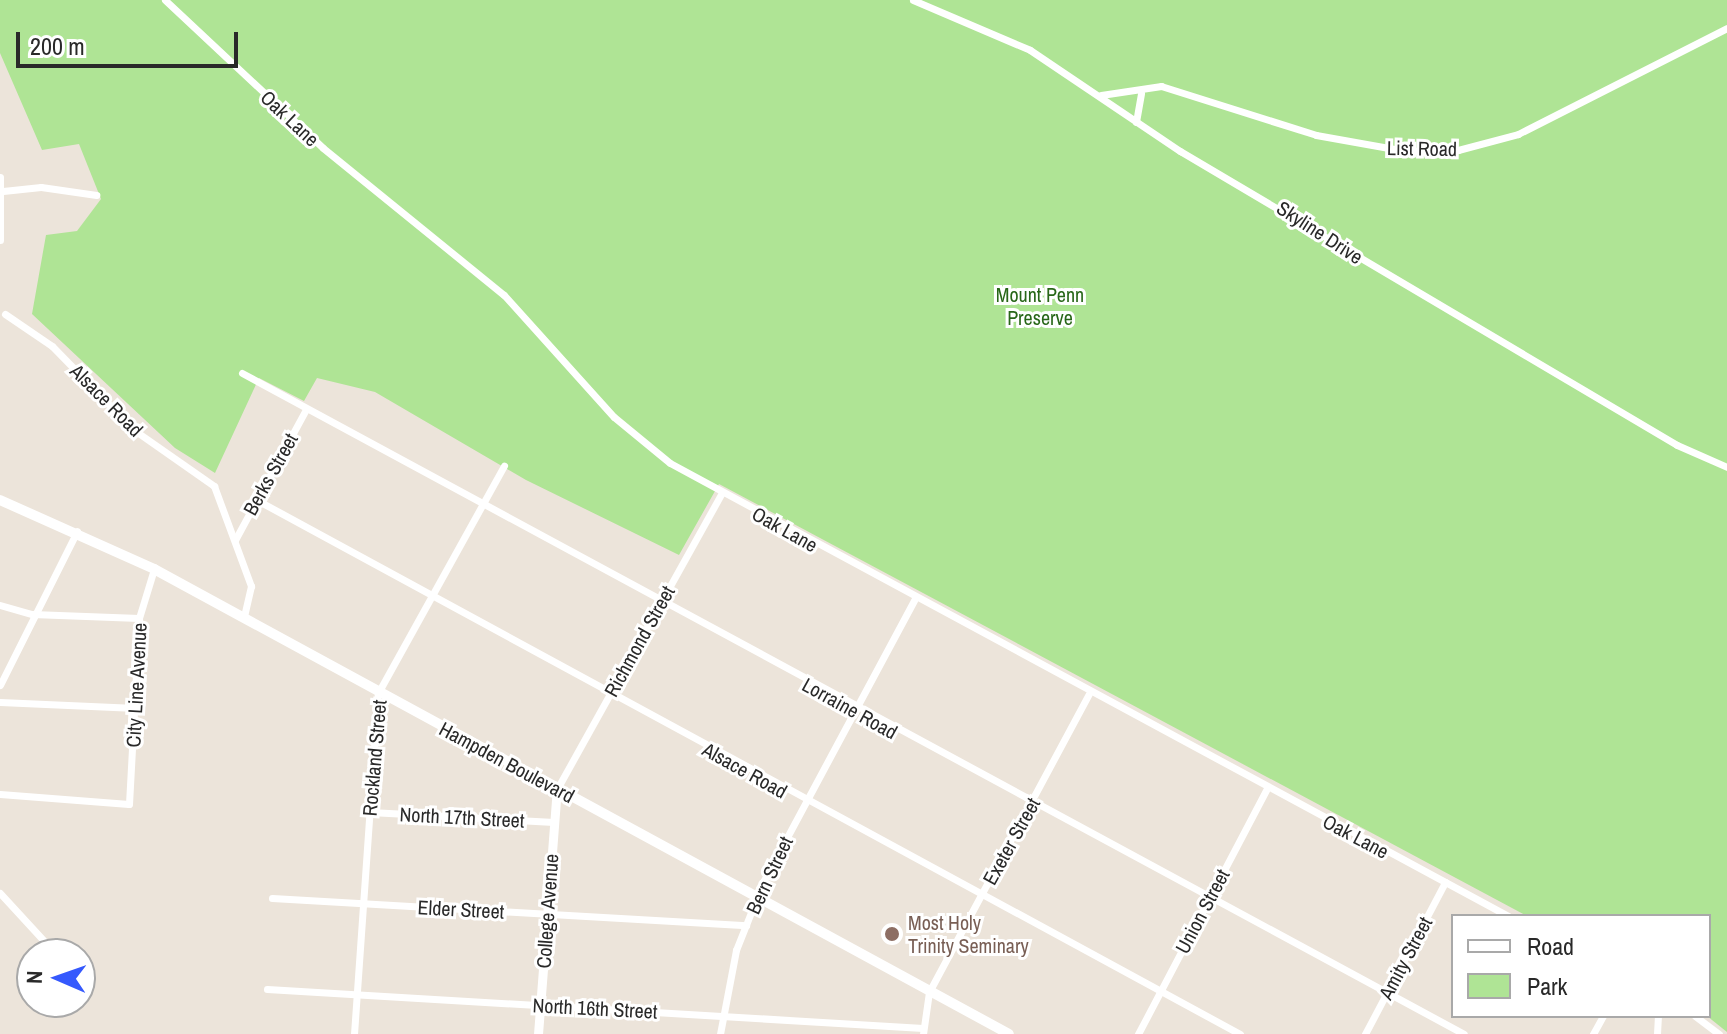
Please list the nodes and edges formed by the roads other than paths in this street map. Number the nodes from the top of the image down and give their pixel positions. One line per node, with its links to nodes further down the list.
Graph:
1 (165, 0): 16 (street, Oak Lane)
2 (913, 0): 5 (street, Skyline Drive)
3 (1727, 28): 4 (street, List Road)
4 (1141, 93): 5 (street, List Road); 6 (street)
5 (1099, 95): 6 (street, Skyline Drive)
6 (1136, 122): 15 (street, Skyline Drive)
7 (0, 177): 8 (street)
8 (3, 191): 9 (street); 10 (street)
9 (96, 195)
10 (0, 240)
11 (2, 312): 21 (street, Alsace Road)
12 (242, 373): 13 (street, Lorraine Road)
13 (306, 409): 17 (street, Berks Street); 19 (street, Lorraine Road)
14 (504, 466): 19 (street, Rockland Street)
15 (1727, 467)
16 (721, 494): 24 (street, Oak Lane); 25 (street, Richmond Street)
17 (255, 499): 21 (street, Berks Street); 23 (street, Alsace Road)
18 (0, 500): 20 (main road, Hampden Boulevard)
19 (483, 505): 23 (street, Rockland Street); 25 (street, Lorraine Road)
20 (77, 531): 22 (main road, Hampden Boulevard); 27 (street)
21 (235, 540): 28 (street, Alsace Road)
22 (154, 569): 28 (main road, Hampden Boulevard); 29 (street, City Line Avenue)
23 (432, 596): 31 (street, Rockland Street); 32 (street, Alsace Road)
24 (914, 600): 33 (street, Oak Lane); 36 (street, Bern Street)
25 (660, 602): 32 (street, Richmond Street); 36 (street, Lorraine Road)
26 (0, 605): 27 (street)
27 (32, 614): 29 (street); 30 (street)
28 (244, 617): 31 (main road, Hampden Boulevard)
29 (139, 618): 35 (street, City Line Avenue)
30 (0, 685)
31 (378, 693): 38 (main road, Hampden Boulevard); 42 (street, Rockland Street)
32 (610, 694): 38 (street, Richmond Street); 40 (street, Alsace Road)
33 (1089, 694): 37 (street, Oak Lane); 41 (street, Exeter Street)
34 (0, 702): 35 (street)
35 (136, 708): 39 (street, City Line Avenue)
36 (853, 710): 40 (street, Bern Street); 41 (street, Lorraine Road)
37 (1267, 788): 44 (street, Oak Lane); 48 (street, Union Street)
38 (557, 789): 43 (street, College Avenue); 49 (main road, Hampden Boulevard)
39 (0, 794)
40 (805, 803): 46 (street, Alsace Road); 49 (street, Bern Street)
41 (1031, 805): 46 (street, Exeter Street); 48 (street, Lorraine Road)
42 (370, 812): 43 (street, North 17th Street); 50 (street, Rockland Street)
43 (554, 822): 51 (street, College Avenue)
44 (1445, 882): 52 (street, Oak Lane); 58 (street, Amity Street)
45 (0, 893): 54 (street)
46 (980, 896): 56 (street, Exeter Street); 57 (street, Alsace Road)
47 (272, 898): 50 (street, Elder Street)
48 (1209, 899): 57 (street, Union Street); 58 (street, Lorraine Road)
49 (755, 901): 53 (street, Bern Street); 56 (main road, Hampden Boulevard)
50 (363, 903): 51 (street, Elder Street); 59 (street, Rockland Street)
51 (546, 914): 53 (street, Elder Street); 60 (street, College Avenue)
52 (1504, 914)
53 (746, 925): 61 (street, Bern Street)
54 (41, 938)
55 (267, 989): 59 (street, North 16th Street)
56 (929, 992): 63 (street, Exeter Street); 67 (main road, Hampden Boulevard)
57 (1160, 992): 68 (street, Union Street); 69 (street, Alsace Road)
58 (1387, 993): 70 (street, Amity Street); 71 (street, Lorraine Road)
59 (357, 994): 60 (street, North 16th Street); 64 (street, Rockland Street)
60 (540, 1005): 61 (street, North 16th Street); 65 (street, College Avenue)
61 (722, 1015): 63 (street, North 16th Street); 66 (street, Bern Street)
62 (1698, 1018): 72 (street)
63 (923, 1031)
64 (354, 1034)
65 (538, 1034)
66 (720, 1034)
67 (1009, 1034)
68 (1138, 1034)
69 (1240, 1034)
70 (1365, 1034)
71 (1464, 1034)
72 (1719, 1034)

